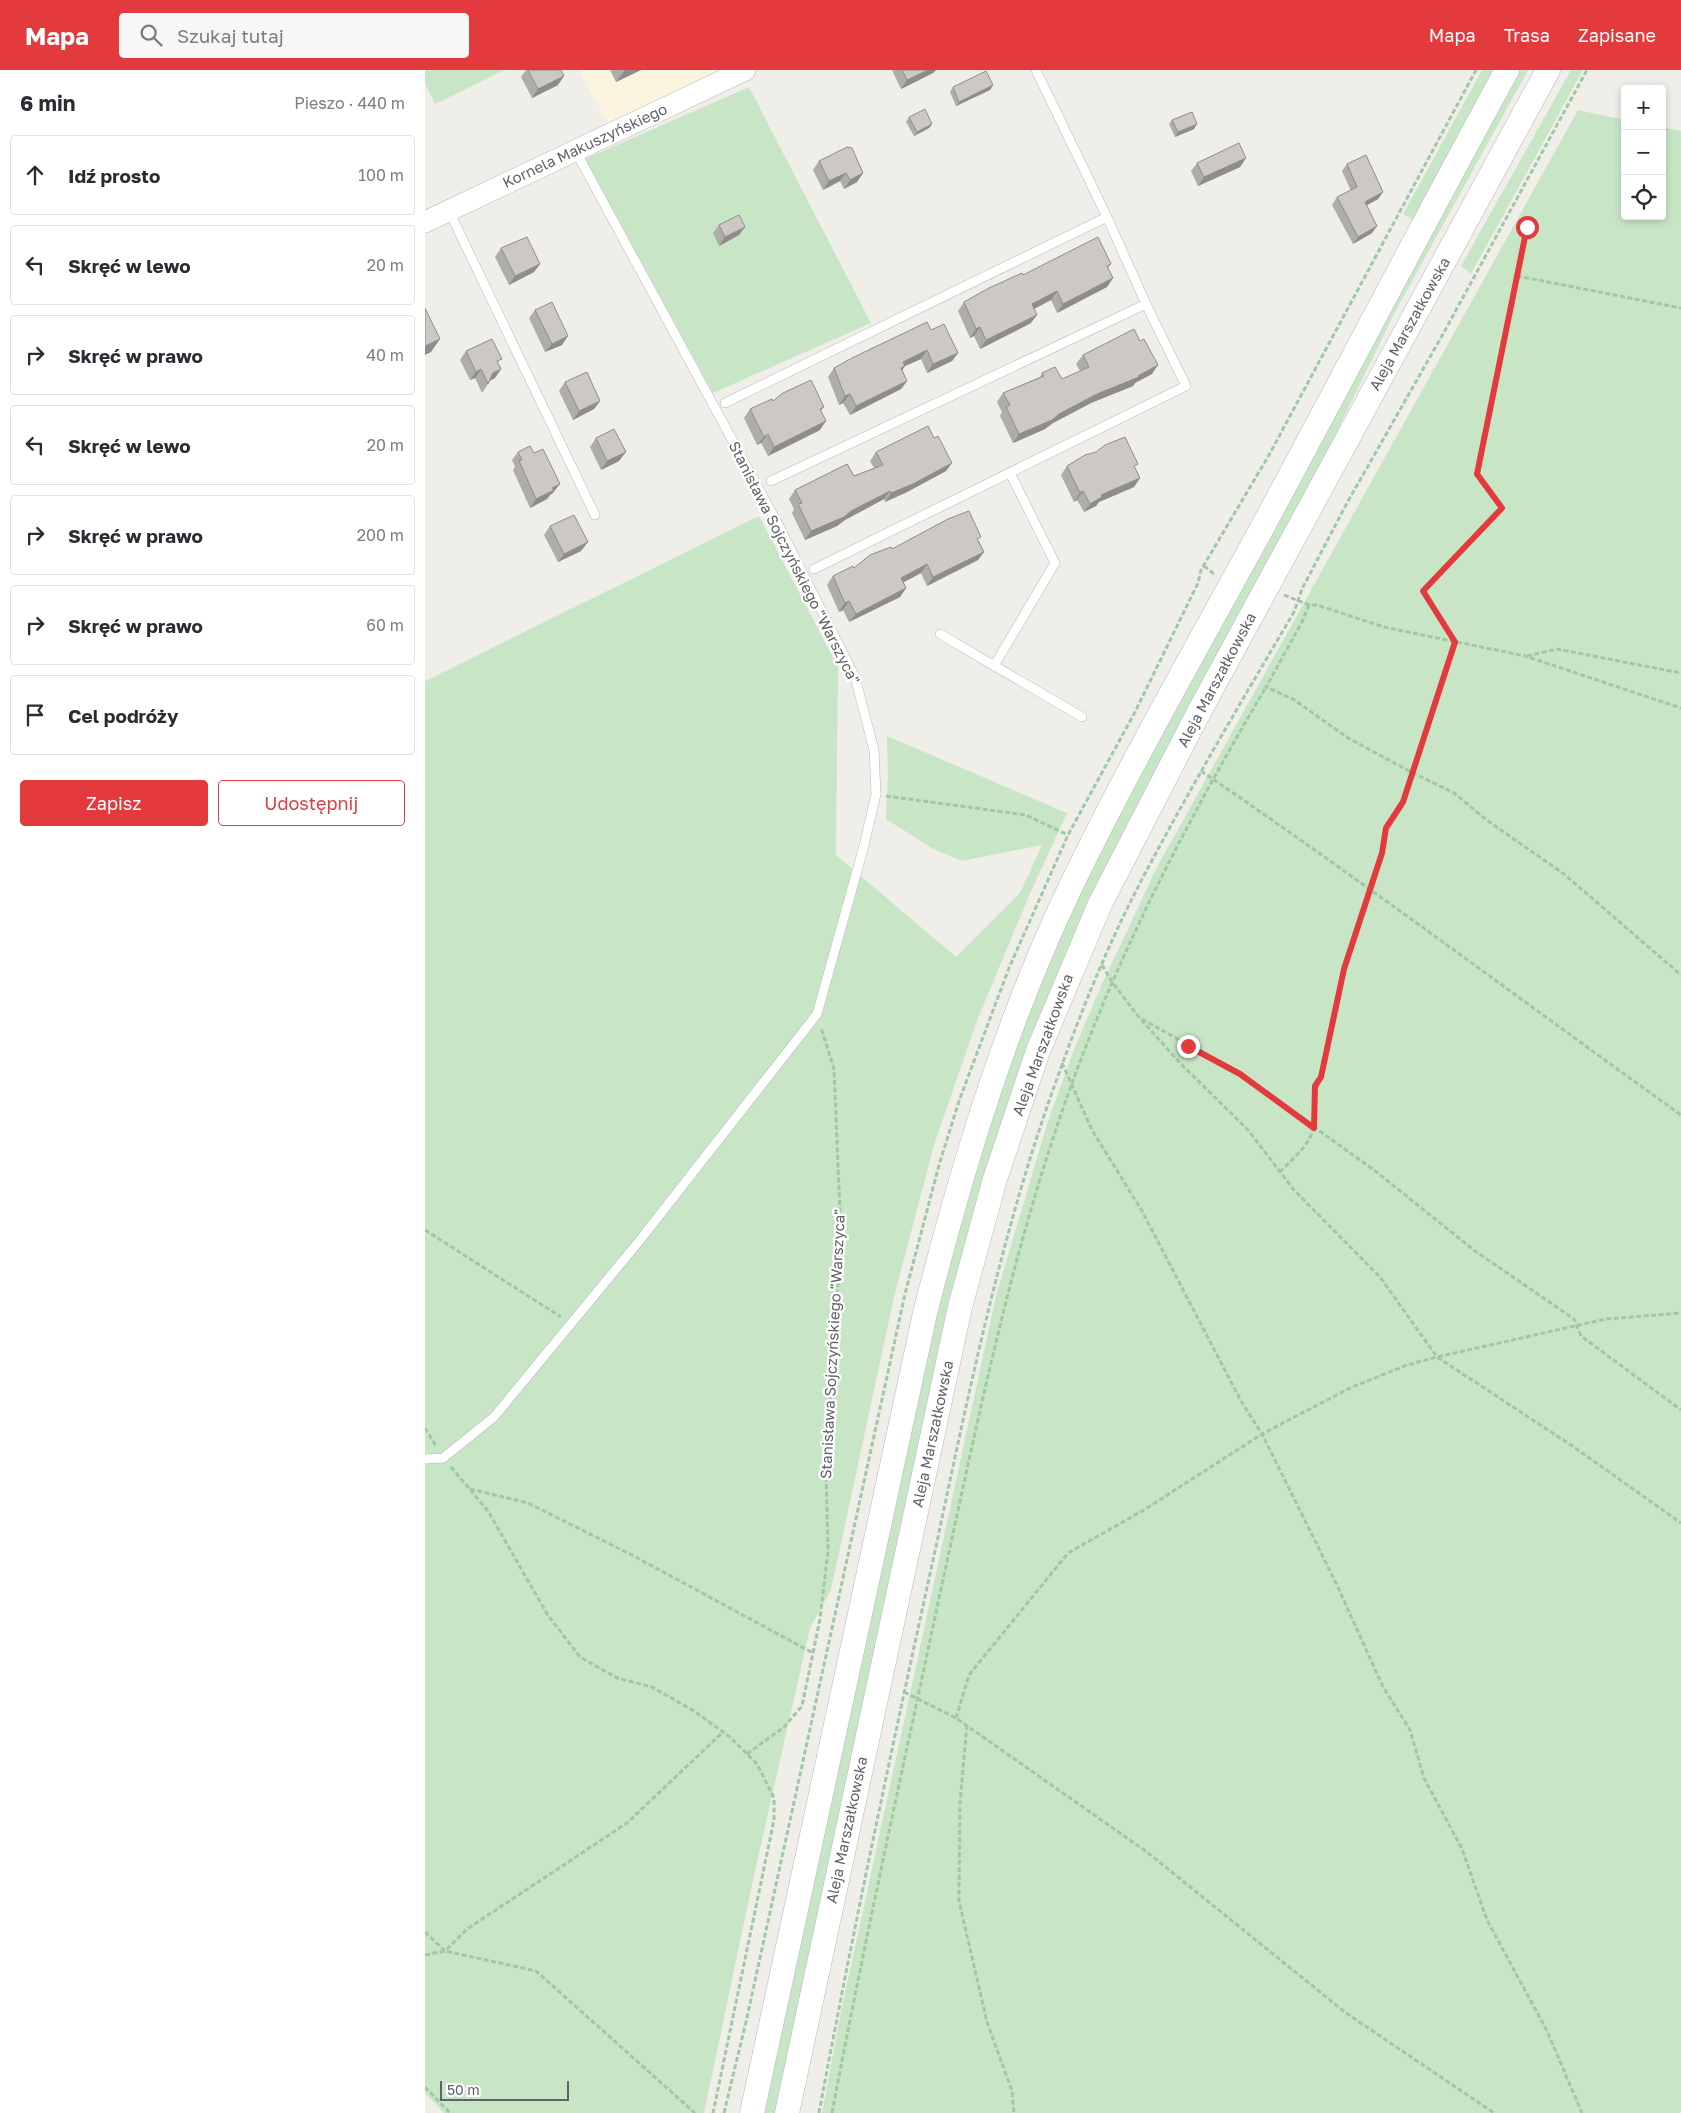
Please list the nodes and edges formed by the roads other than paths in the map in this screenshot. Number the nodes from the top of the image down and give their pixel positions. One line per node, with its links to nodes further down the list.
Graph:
1 (745, 70): 5 (street, Kornela Makuszyńskiego)
2 (1036, 70): 7 (lane)
3 (1507, 70): 19 (main road)
4 (1548, 70): 20 (main road, Aleja Marszałkowska)
5 (575, 150): 6 (street, Kornela Makuszyńskiego); 18 (lane, Stanisława Sojczyńskiego "Warszyca")
6 (449, 210): 8 (street, Kornela Makuszyńskiego); 13 (lane)
7 (1107, 217): 9 (lane); 10 (lane)
8 (425, 222)
9 (1146, 304): 11 (lane); 12 (lane)
10 (725, 403)
11 (1010, 472): 14 (lane); 16 (lane)
12 (771, 481)
13 (595, 515)
14 (814, 569)
15 (940, 634): 16 (lane)
16 (994, 666): 17 (lane)
17 (1081, 717)
18 (425, 1459)
19 (752, 2113)
20 (787, 2113)

